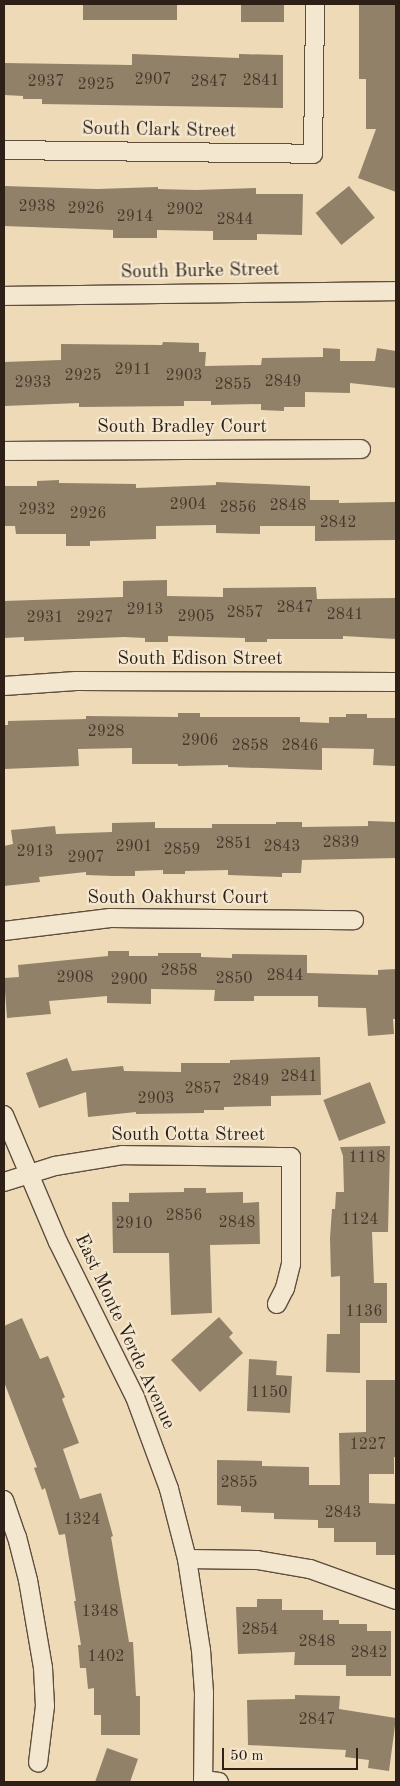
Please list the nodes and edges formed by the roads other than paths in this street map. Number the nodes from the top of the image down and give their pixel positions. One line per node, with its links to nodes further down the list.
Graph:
1 (315, 4): 2 (street, South Clark Street)
2 (4, 150)
3 (396, 291): 4 (street, South Burke Street)
4 (4, 296)
5 (360, 449): 6 (street, South Bradley Court)
6 (4, 451)
7 (396, 682): 8 (street, South Edison Street)
8 (4, 686)
9 (354, 920): 10 (street, South Oakhurst Court)
10 (4, 931)
11 (4, 1115): 12 (street, East Monte Verde Avenue)
12 (27, 1173): 13 (street, South Cotta Street); 14 (street, South Cotta Street); 16 (street, East Monte Verde Avenue)
13 (4, 1182)
14 (277, 1304)
15 (4, 1500): 18 (street)
16 (187, 1559): 17 (street); 19 (street, East Monte Verde Avenue)
17 (396, 1600)
18 (38, 1763)
19 (208, 1781)

